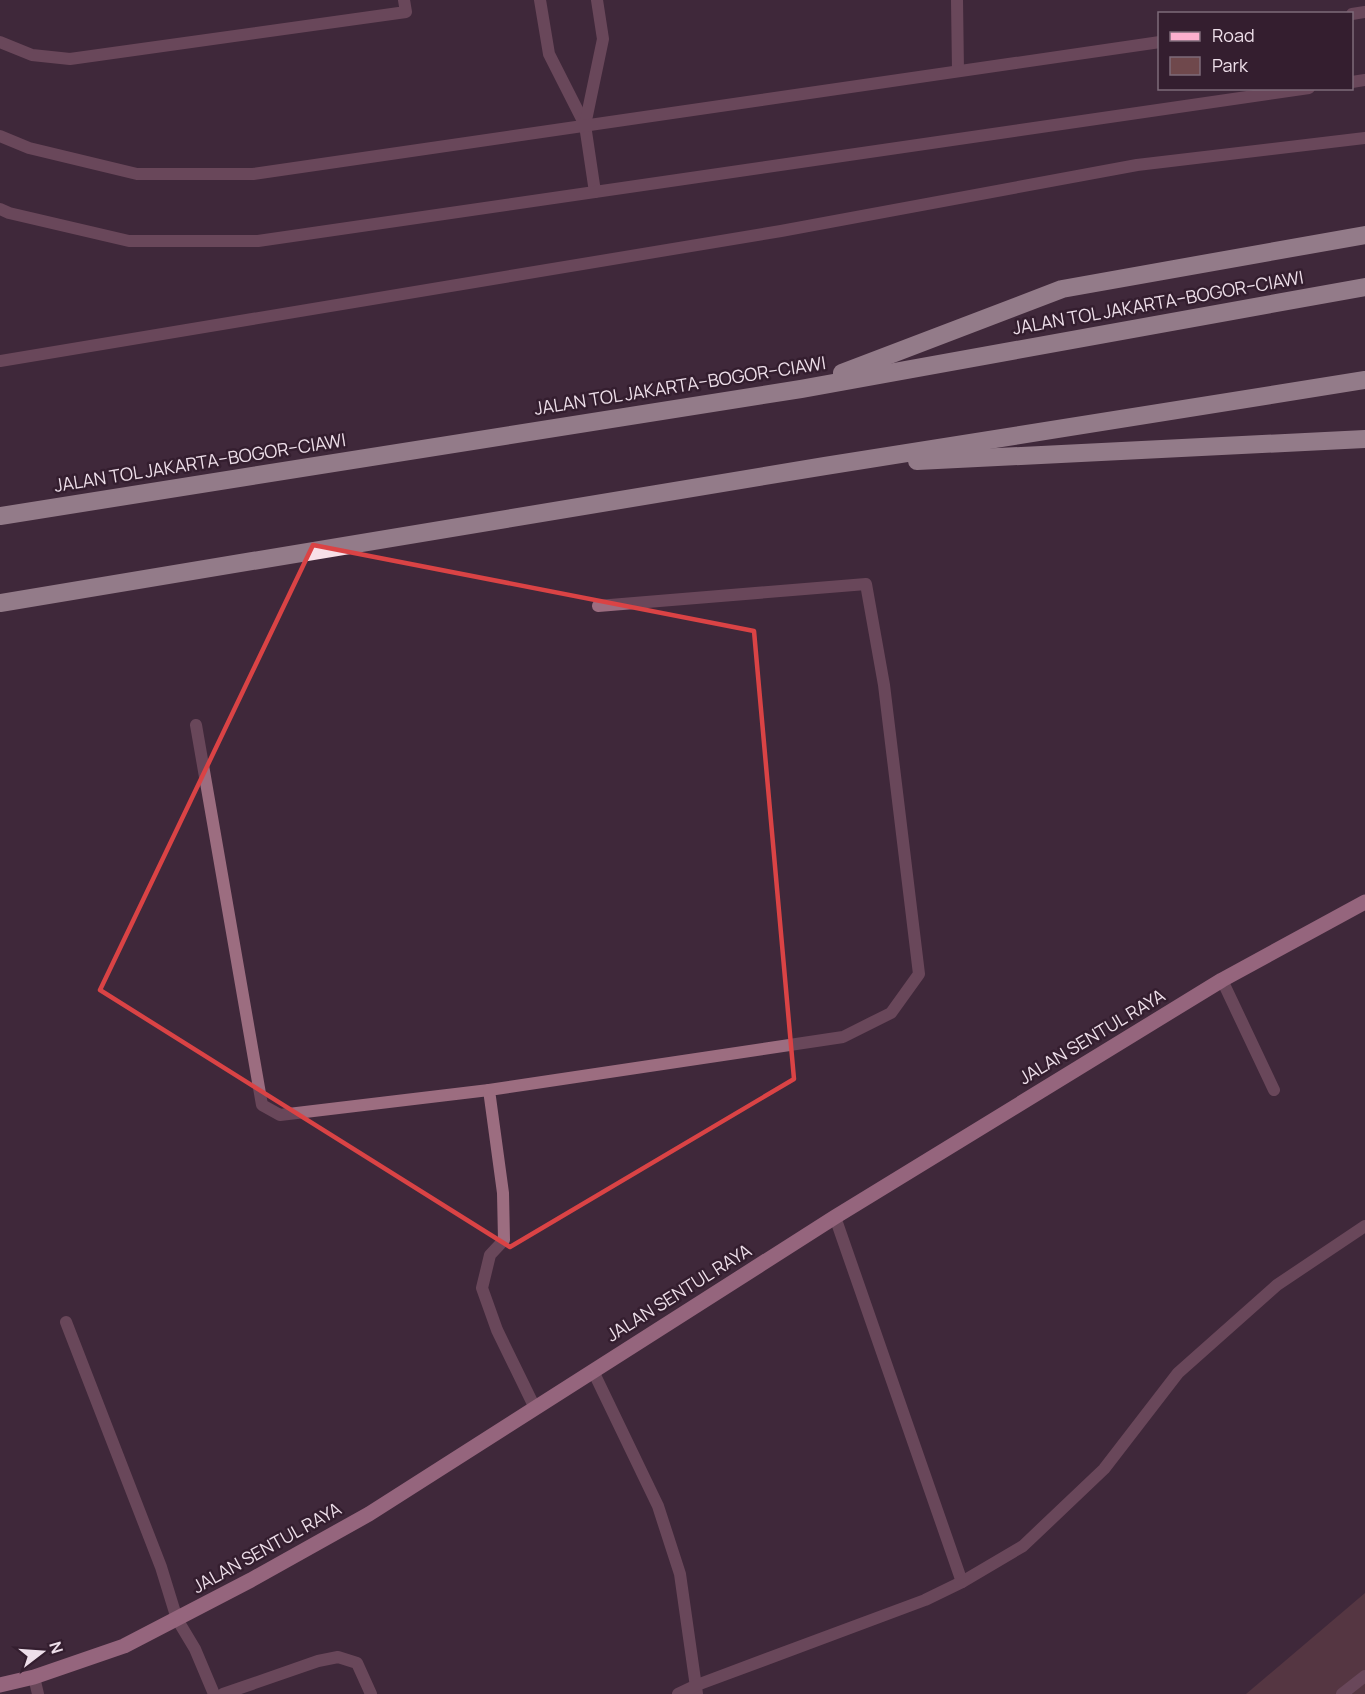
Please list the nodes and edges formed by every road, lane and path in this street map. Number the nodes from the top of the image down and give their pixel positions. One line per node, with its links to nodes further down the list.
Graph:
1 (404, 0): 5 (street)
2 (540, 0): 9 (street)
3 (597, 0): 9 (street)
4 (957, 0): 7 (street)
5 (0, 42)
6 (1158, 42): 7 (street)
7 (958, 71): 9 (street)
8 (1295, 90): 12 (street)
9 (585, 125): 10 (street); 12 (street)
10 (0, 136)
11 (1365, 138): 16 (street)
12 (595, 192): 13 (street)
13 (0, 209)
14 (1365, 235): 18 (highway)
15 (1365, 287): 18 (highway, JALAN TOL JAKARTA–BOGOR–CIAWI)
16 (0, 361)
17 (1365, 380): 20 (highway)
18 (801, 388): 21 (highway, JALAN TOL JAKARTA–BOGOR–CIAWI)
19 (1365, 439): 20 (highway)
20 (825, 466): 22 (highway)
21 (0, 516)
22 (0, 603)
23 (598, 606): 27 (street)
24 (196, 725): 27 (street)
25 (1365, 902): 26 (main road, JALAN SENTUL RAYA)
26 (1222, 980): 28 (street); 29 (main road, JALAN SENTUL RAYA)
27 (489, 1090): 33 (street)
28 (1274, 1090)
29 (836, 1217): 32 (main road, JALAN SENTUL RAYA); 34 (street)
30 (1365, 1226): 34 (street)
31 (66, 1322): 35 (street)
32 (593, 1371): 33 (main road, JALAN SENTUL RAYA); 39 (street)
33 (535, 1408): 35 (main road, JALAN SENTUL RAYA)
34 (962, 1582): 39 (street)
35 (177, 1618): 37 (main road, JALAN SENTUL RAYA); 41 (street)
36 (1365, 1676): 45 (street)
37 (34, 1677): 38 (main road, JALAN SENTUL RAYA); 40 (street)
38 (0, 1685)
39 (697, 1689): 44 (street)
40 (38, 1694)
41 (214, 1694)
42 (223, 1694): 43 (street)
43 (371, 1694)
44 (678, 1694)
45 (1342, 1694)

